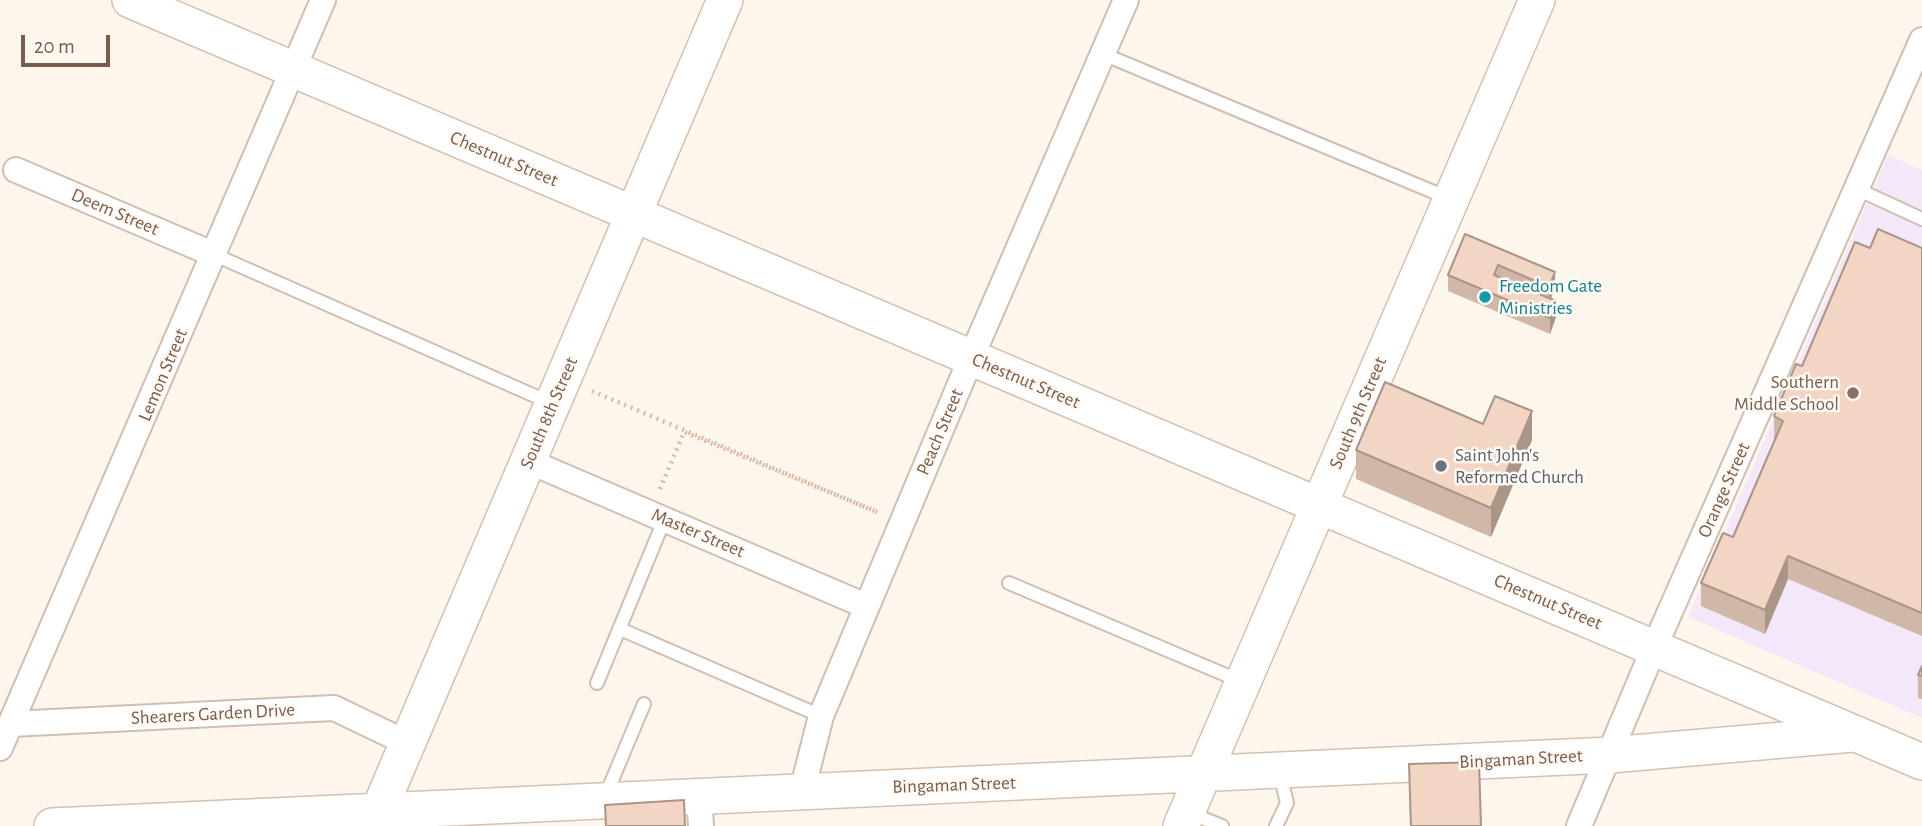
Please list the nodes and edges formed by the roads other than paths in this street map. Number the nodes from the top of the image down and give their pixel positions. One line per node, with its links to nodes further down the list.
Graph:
1 (130, 0): 8 (street, Chestnut Street)
2 (323, 0): 8 (street, Lemon Street)
3 (726, 0): 12 (street, South 8th Street)
4 (1126, 0): 7 (street, Peach Street)
5 (1537, 0): 11 (street, South 9th Street)
6 (1922, 40): 10 (street, Orange Street)
7 (1103, 54): 11 (lane); 15 (street, Peach Street)
8 (293, 69): 12 (street, Chestnut Street); 14 (street, Lemon Street)
9 (16, 170): 14 (street, Deem Street)
10 (1857, 189): 13 (lane); 23 (street, Orange Street)
11 (1450, 199): 18 (street, South 9th Street)
12 (632, 213): 15 (street, Chestnut Street); 16 (street, South 8th Street)
13 (1922, 219)
14 (215, 255): 16 (lane); 28 (street, Lemon Street)
15 (971, 358): 18 (street, Chestnut Street); 21 (street, Peach Street)
16 (558, 391): 17 (street, South 8th Street)
17 (528, 461): 19 (street, Master Street); 30 (street, South 8th Street)
18 (1318, 505): 23 (street, Chestnut Street); 24 (street, South 9th Street)
19 (657, 515): 21 (street, Master Street); 22 (lane)
20 (1009, 583): 24 (lane)
21 (866, 607): 27 (street, Peach Street)
22 (620, 629): 25 (lane); 27 (lane)
23 (1654, 648): 29 (street, Chestnut Street); 32 (street, Orange Street)
24 (1244, 682): 35 (street, South 9th Street)
25 (597, 683)
26 (644, 704): 37 (lane)
27 (821, 716): 36 (street, Peach Street)
28 (11, 724): 30 (street, Shearers Garden Drive); 31 (street, Lemon Street)
29 (1856, 733): 32 (street, Bingaman Street); 33 (street, Chestnut Street)
30 (407, 743): 39 (street, South 8th Street)
31 (0, 748)
32 (1610, 755): 34 (street, Bingaman Street); 45 (street, Orange Street)
33 (1922, 762)
34 (1280, 770): 35 (street, Bingaman Street); 44 (lane)
35 (1204, 774): 36 (street, Bingaman Street); 40 (street, South 9th Street)
36 (802, 791): 38 (street, Bingaman Street)
37 (603, 800): 38 (street, Bingaman Street); 39 (street, Bingaman Street)
38 (700, 811)
39 (376, 818): 41 (street, Bingaman Street)
40 (1184, 819): 43 (lane)
41 (95, 825): 42 (street, Bingaman Street)
42 (52, 826)
43 (1222, 826)
44 (1276, 826)
45 (1579, 826)

